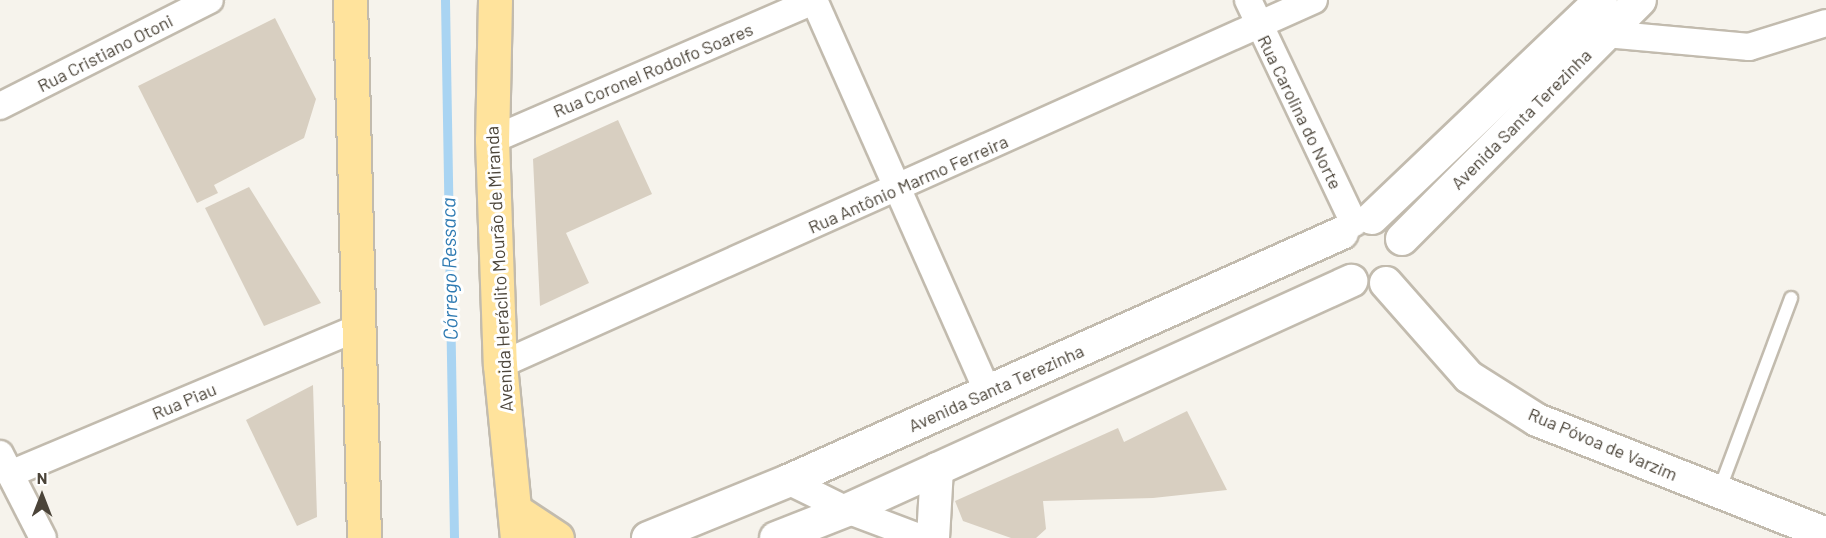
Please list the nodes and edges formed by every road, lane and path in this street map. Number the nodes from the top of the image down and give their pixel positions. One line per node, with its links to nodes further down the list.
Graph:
1 (210, 0): 12 (street, Rua Cristiano Otoni)
2 (495, 0): 13 (main road, Avenida Heráclito Mourão de Miranda)
3 (814, 0): 13 (street, Rua Coronel Rodolfo Soares); 14 (street)
4 (1248, 0): 10 (street, Rua Carolina do Norte)
5 (1314, 0): 10 (street, Rua Antônio Marmo Ferreira)
6 (1601, 0): 15 (street, Avenida Santa Terezinha)
7 (1640, 0): 11 (street, Avenida Santa Terezinha)
8 (347, 6): 20 (main road)
9 (1826, 23): 11 (street)
10 (1259, 25): 14 (street, Rua Antônio Marmo Ferreira); 15 (street, Rua Carolina do Norte)
11 (1606, 34): 16 (street, Avenida Santa Terezinha)
12 (0, 106)
13 (492, 140): 21 (main road, Avenida Heráclito Mourão de Miranda)
14 (896, 190): 21 (street, Rua Antônio Marmo Ferreira); 22 (street)
15 (1356, 225): 16 (street); 17 (street); 22 (street, Avenida Santa Terezinha)
16 (1402, 239): 18 (street)
17 (1351, 281): 18 (street); 24 (street)
18 (1386, 283): 26 (street, Rua Póvoa de Varzim)
19 (1791, 298): 26 (lane)
20 (358, 328): 23 (street, Rua Piau); 31 (main road)
21 (500, 365): 28 (main road, Avenida Heráclito Mourão de Miranda)
22 (988, 392): 25 (street, Avenida Santa Terezinha)
23 (5, 464): 30 (street)
24 (937, 469): 27 (street); 36 (street)
25 (788, 481): 27 (street); 33 (street, Avenida Santa Terezinha)
26 (1718, 492): 29 (street, Rua Póvoa de Varzim)
27 (847, 510): 34 (street); 35 (street)
28 (517, 525): 32 (main road)
29 (1826, 534)
30 (43, 538)
31 (364, 538)
32 (557, 538)
33 (648, 538)
34 (776, 538)
35 (921, 538)
36 (933, 538)

